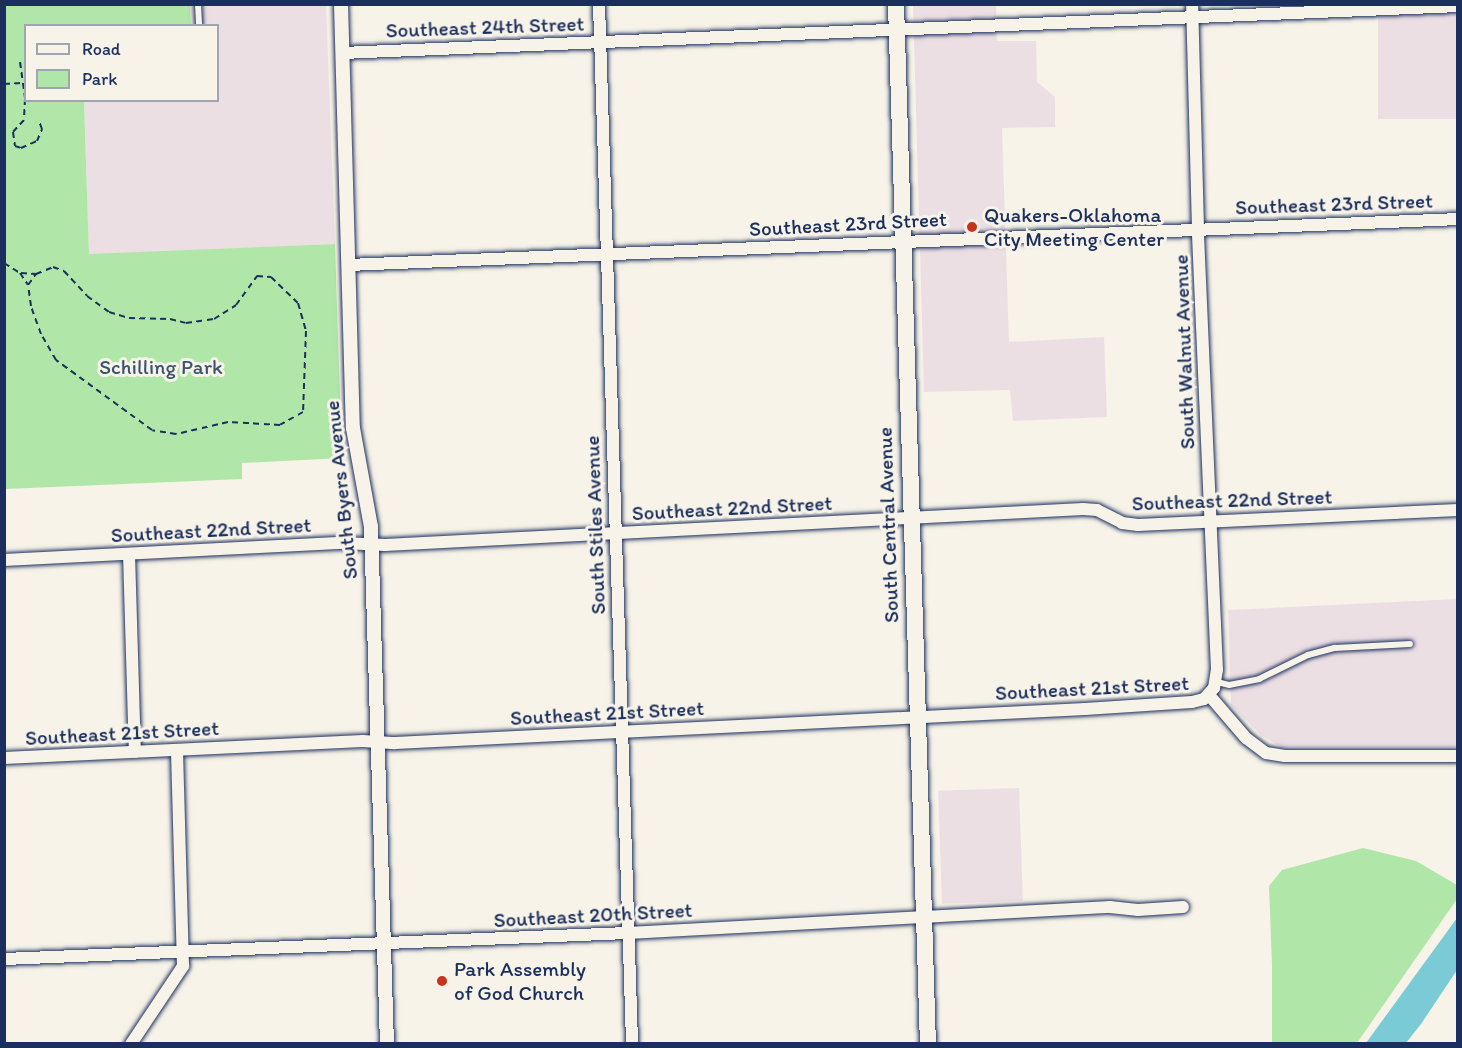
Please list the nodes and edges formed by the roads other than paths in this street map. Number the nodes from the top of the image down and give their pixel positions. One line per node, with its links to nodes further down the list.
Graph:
1 (198, 4): 7 (lane)
2 (341, 4): 10 (street, South Byers Avenue)
3 (599, 4): 9 (street, South Stiles Avenue)
4 (896, 4): 8 (main road, South Central Avenue)
5 (1458, 6): 6 (street, Southeast 24th Street)
6 (1192, 11): 8 (street, Southeast 24th Street); 12 (street, South Walnut Avenue)
7 (199, 24)
8 (897, 29): 9 (street, Southeast 24th Street); 13 (main road, South Central Avenue)
9 (600, 42): 10 (street, Southeast 24th Street); 14 (street, South Stiles Avenue)
10 (342, 53): 15 (street, South Byers Avenue)
11 (1458, 219): 12 (street, Southeast 23rd Street)
12 (1198, 229): 13 (street, Southeast 23rd Street); 18 (street, South Walnut Avenue)
13 (903, 241): 14 (street, Southeast 23rd Street); 17 (main road, South Central Avenue)
14 (606, 254): 15 (street, Southeast 23rd Street); 19 (street, South Stiles Avenue)
15 (348, 265): 20 (street, South Byers Avenue)
16 (1458, 510): 18 (street, Southeast 22nd Street)
17 (910, 518): 18 (street, Southeast 22nd Street); 19 (street, Southeast 22nd Street); 26 (main road, South Central Avenue)
18 (1211, 521): 24 (street, South Walnut Avenue)
19 (615, 533): 20 (street, Southeast 22nd Street); 27 (street, South Stiles Avenue)
20 (372, 545): 21 (street, Southeast 22nd Street); 28 (street, South Byers Avenue)
21 (129, 554): 22 (street, Southeast 22nd Street); 30 (street)
22 (4, 560)
23 (1410, 644): 24 (lane)
24 (1216, 682): 25 (street)
25 (1209, 695): 26 (street, Southeast 21st Street); 31 (street)
26 (917, 717): 27 (street, Southeast 21st Street); 34 (main road, South Central Avenue)
27 (620, 732): 28 (street, Southeast 21st Street); 35 (street, South Stiles Avenue)
28 (378, 742): 29 (street, Southeast 21st Street); 36 (street, South Byers Avenue)
29 (177, 750): 30 (street, Southeast 21st Street); 37 (street)
30 (135, 752): 32 (street, Southeast 21st Street)
31 (1458, 756)
32 (4, 758)
33 (1183, 906): 34 (street, Southeast 20th Street)
34 (923, 917): 35 (street, Southeast 20th Street); 42 (main road, South Central Avenue)
35 (628, 933): 36 (street, Southeast 20th Street); 41 (street, South Stiles Avenue)
36 (384, 944): 37 (street, Southeast 20th Street); 40 (street, South Byers Avenue)
37 (183, 951): 38 (street, Southeast 20th Street); 39 (street)
38 (4, 959)
39 (131, 1044)
40 (387, 1044)
41 (632, 1044)
42 (928, 1044)

